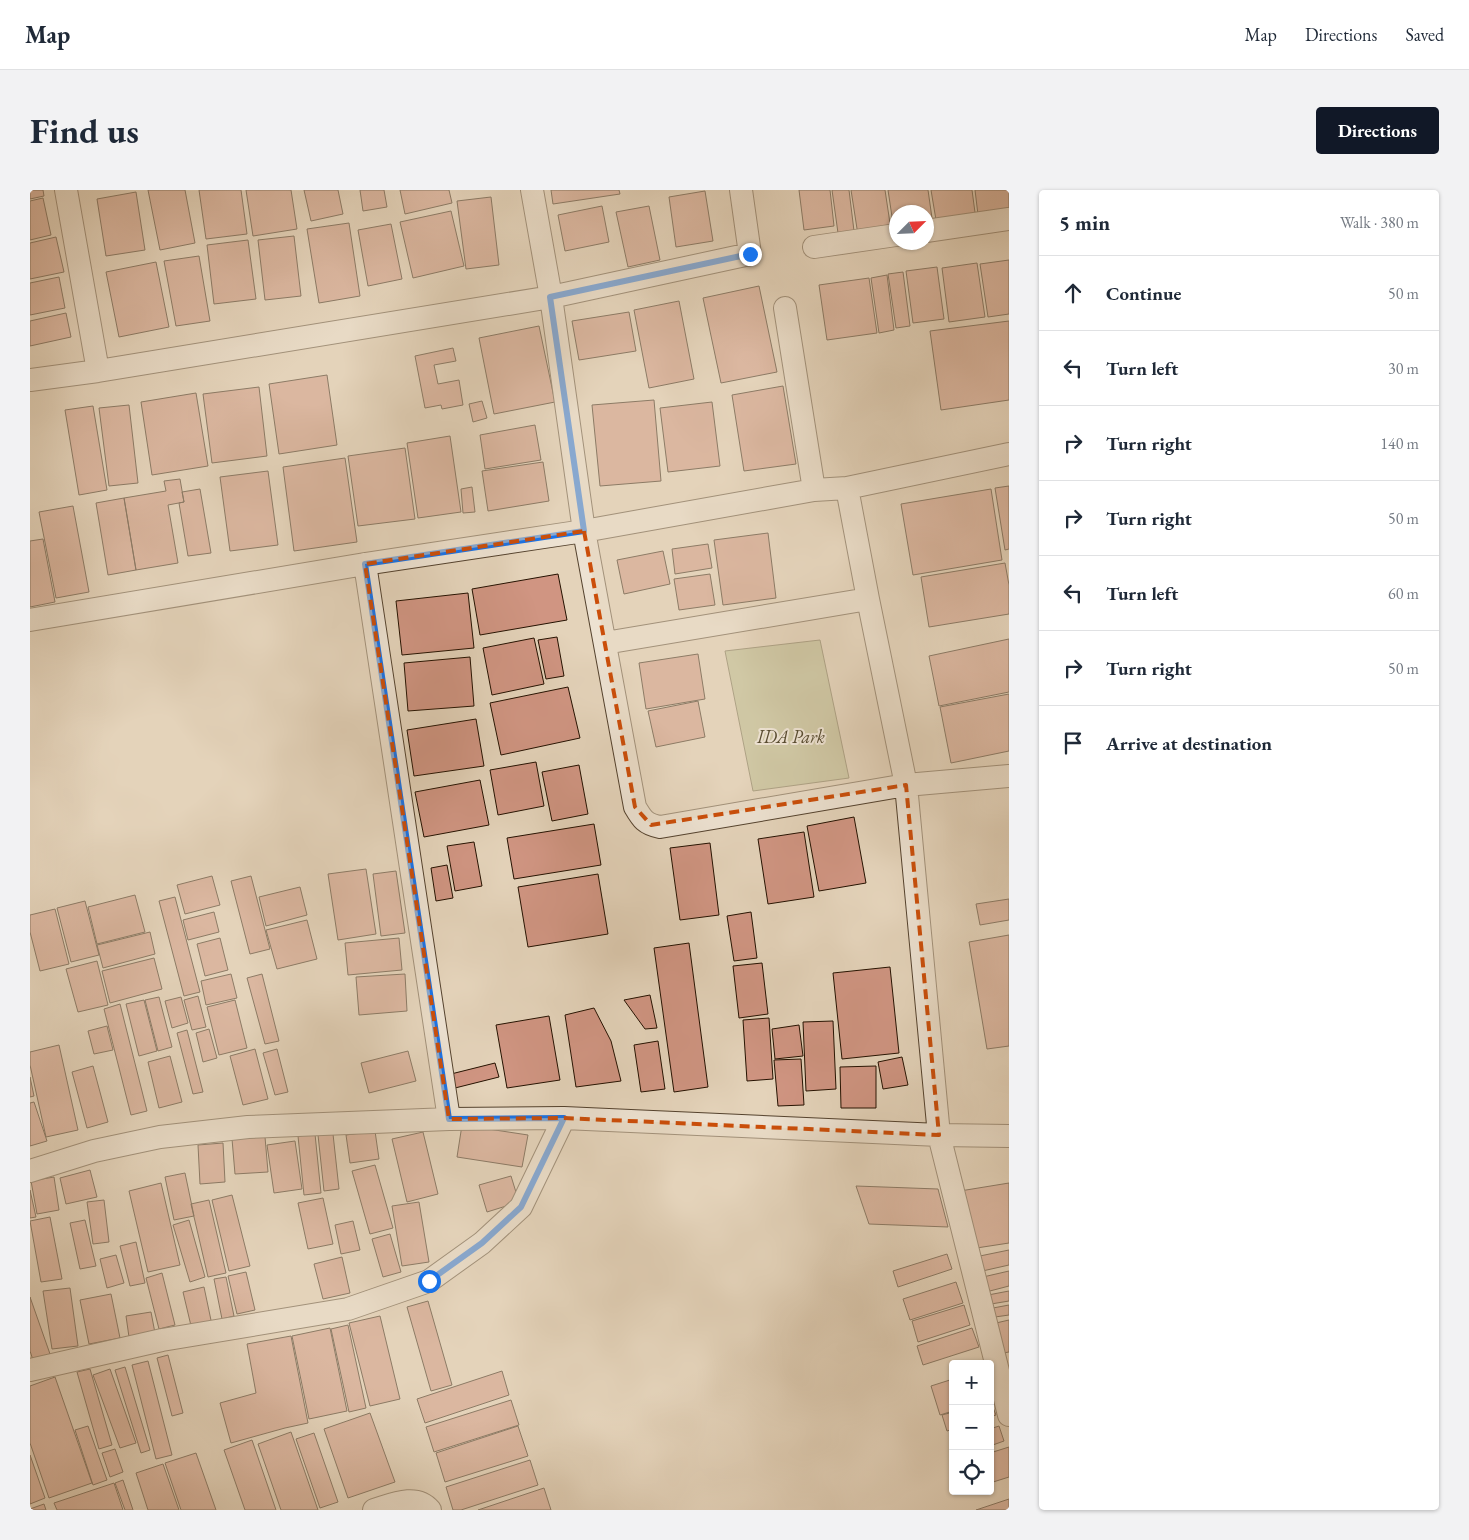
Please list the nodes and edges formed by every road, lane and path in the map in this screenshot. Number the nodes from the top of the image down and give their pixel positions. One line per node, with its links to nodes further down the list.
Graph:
1 (66, 190): 10 (street)
2 (532, 190): 8 (street)
3 (741, 190): 8 (street)
4 (1009, 219): 5 (street)
5 (934, 230)
6 (889, 236): 7 (street)
7 (814, 247)
8 (550, 297): 10 (street); 15 (street)
9 (785, 308): 14 (street)
10 (98, 370): 11 (street)
11 (30, 380)
12 (1009, 454): 13 (street)
13 (847, 488): 14 (street); 17 (street)
14 (814, 490): 15 (street)
15 (584, 531): 16 (street); 19 (street)
16 (365, 564): 18 (street); 23 (street)
17 (868, 599): 19 (street); 21 (street)
18 (30, 620)
19 (605, 643): 21 (street)
20 (1009, 776): 21 (street)
21 (906, 785): 24 (street)
22 (564, 1118): 23 (street); 24 (street); 27 (street)
23 (449, 1119): 26 (street)
24 (939, 1135): 25 (street); 28 (street)
25 (1009, 1136)
26 (30, 1171)
27 (30, 1370)
28 (1009, 1415)
29 (374, 1510): 30 (street)
30 (430, 1510)

